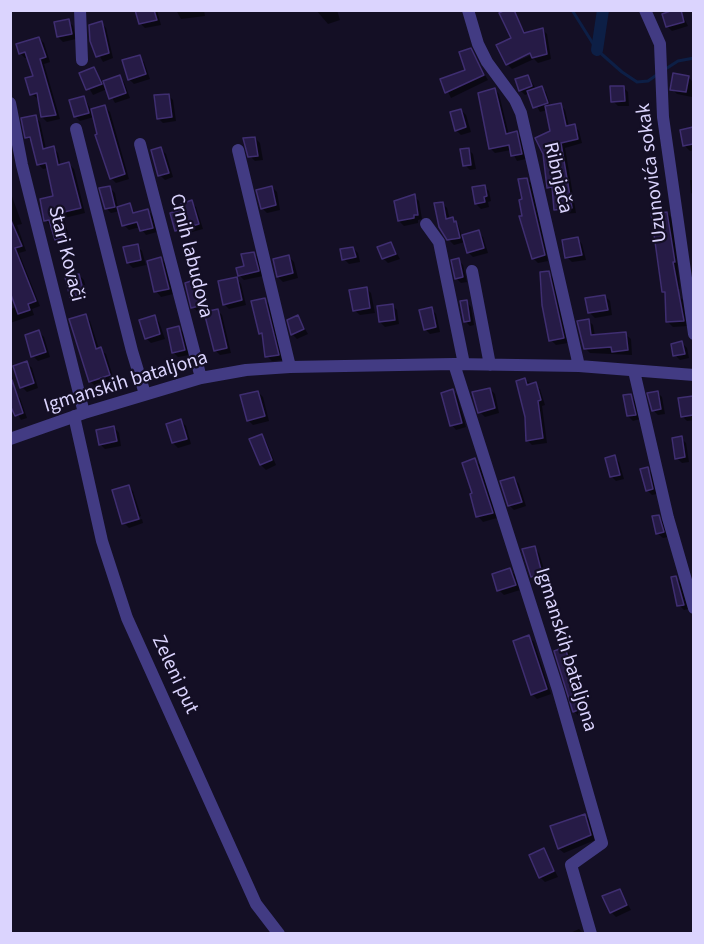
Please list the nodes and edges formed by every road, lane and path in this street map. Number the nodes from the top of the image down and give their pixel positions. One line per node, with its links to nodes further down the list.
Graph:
1 (80, 10): 4 (street)
2 (468, 10): 14 (street, Ribnjača)
3 (645, 10): 11 (street, Uzunovića sokak)
4 (82, 60)
5 (10, 103): 20 (street, Stari Kovači)
6 (76, 129): 19 (street)
7 (140, 144): 18 (street, Crnih labudova)
8 (238, 150): 15 (street)
9 (426, 224): 12 (street)
10 (472, 271): 13 (street)
11 (693, 334)
12 (459, 364): 13 (street, Igmanskih bataljona); 15 (street, Igmanskih bataljona); 24 (street, Igmanskih bataljona)
13 (490, 364): 14 (street, Igmanskih bataljona)
14 (579, 366): 16 (street, Igmanskih bataljona)
15 (290, 367): 18 (street, Igmanskih bataljona)
16 (634, 371): 17 (street, Igmanskih bataljona); 22 (street)
17 (693, 375)
18 (201, 378): 19 (street, Igmanskih bataljona)
19 (145, 394): 20 (street, Igmanskih bataljona)
20 (79, 415): 21 (street, Igmanskih bataljona); 23 (street, Zeleni put)
21 (10, 439)
22 (693, 608)
23 (279, 933)
24 (591, 933)

